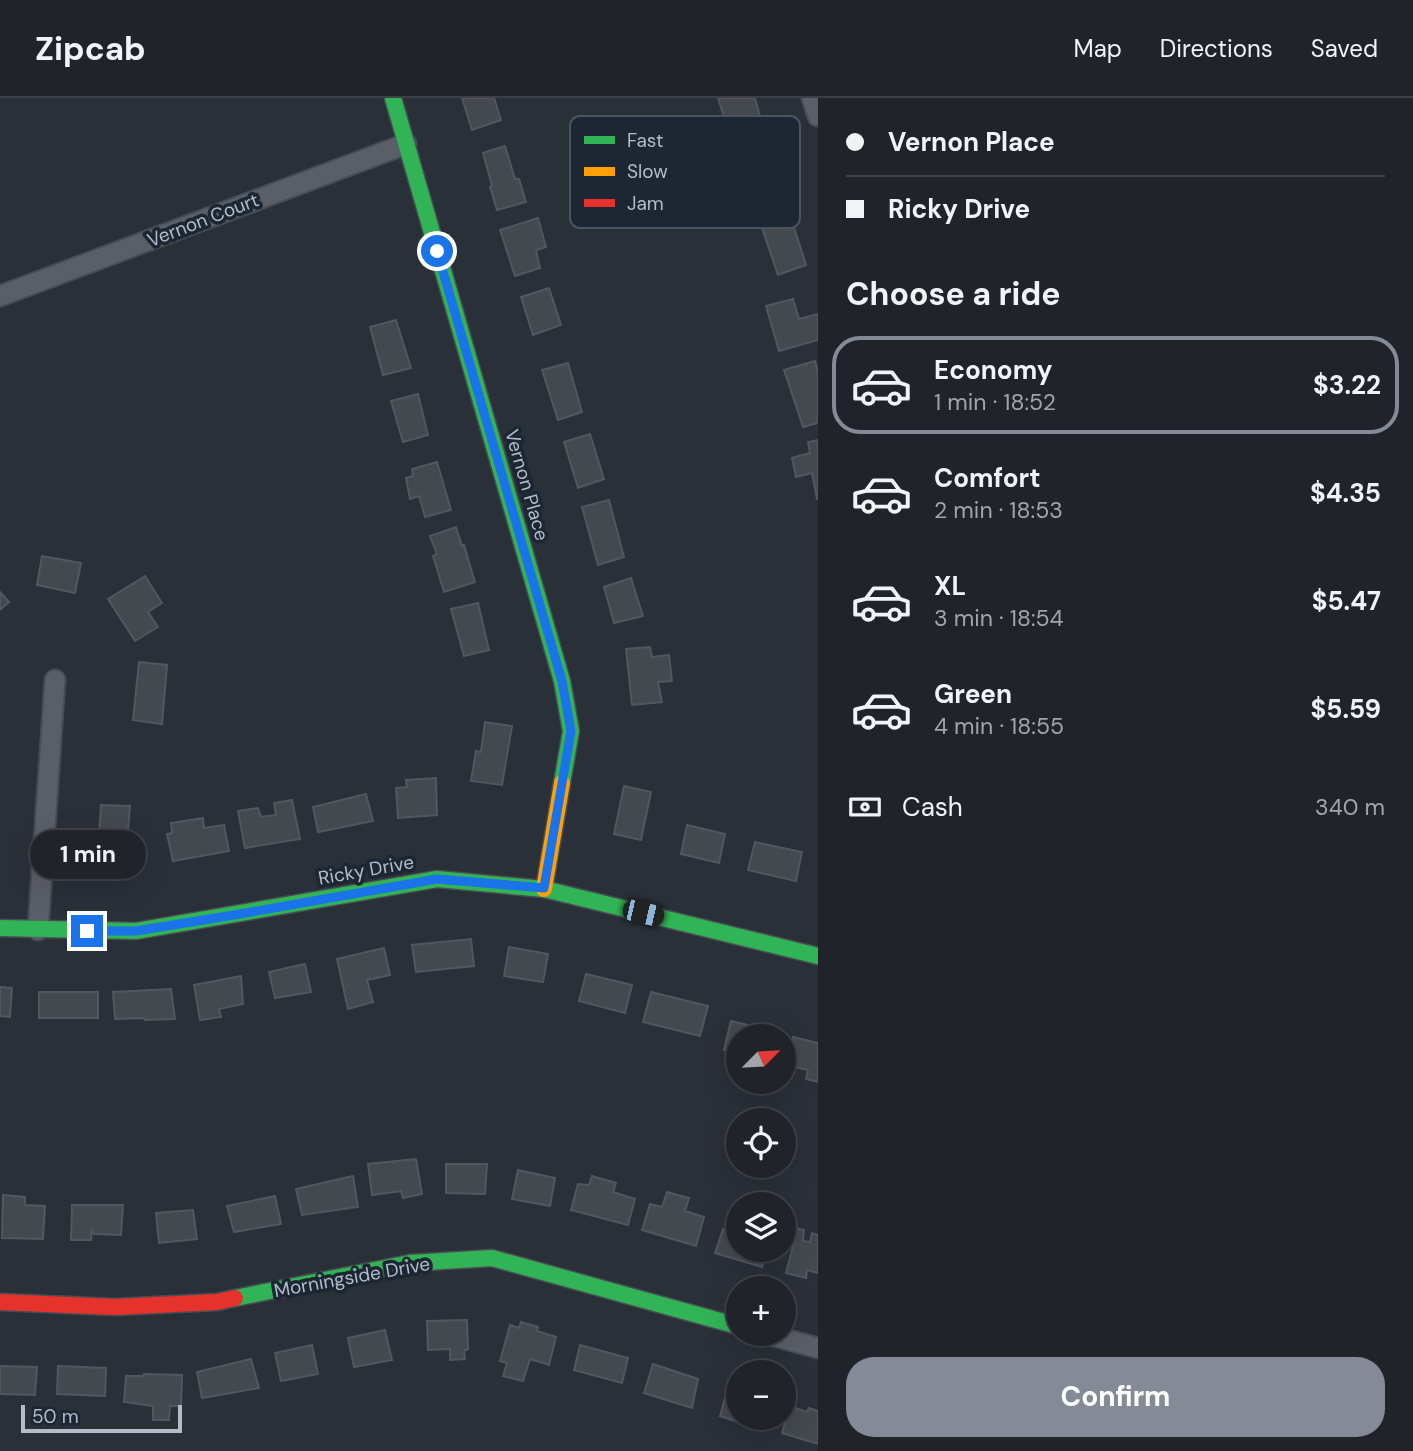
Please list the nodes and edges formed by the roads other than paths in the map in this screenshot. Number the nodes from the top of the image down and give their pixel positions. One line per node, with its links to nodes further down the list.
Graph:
1 (393, 98): 4 (street, Vernon Place)
2 (813, 98): 3 (street)
3 (818, 116)
4 (406, 144): 5 (street, Vernon Court); 7 (street, Vernon Place)
5 (0, 296)
6 (55, 680): 9 (street)
7 (544, 888): 9 (street, Ricky Drive); 10 (street, Ricky Drive)
8 (0, 928): 9 (street, Ricky Drive)
9 (38, 930)
10 (818, 956)
11 (0, 1303): 12 (street, Morningside Drive)
12 (726, 1323)
13 (796, 1342): 14 (street)
14 (818, 1348)

